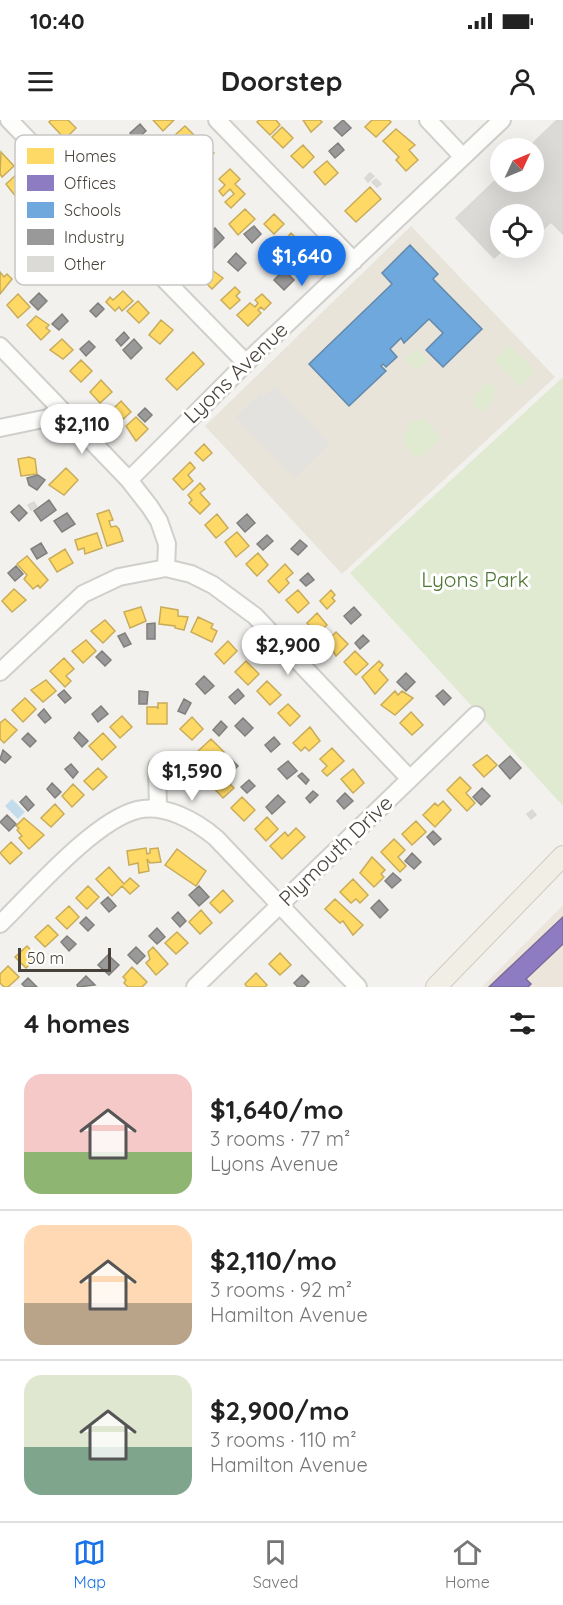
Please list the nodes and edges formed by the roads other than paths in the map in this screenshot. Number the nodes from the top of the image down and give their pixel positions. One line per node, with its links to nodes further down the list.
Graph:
1 (9, 120): 5 (street)
2 (218, 120): 7 (street)
3 (428, 120): 6 (street)
4 (502, 120): 6 (street, Lyons Avenue)
5 (24, 135)
6 (463, 157): 7 (street, Lyons Avenue)
7 (354, 261): 10 (street, Lyons Avenue)
8 (170, 285): 10 (street)
9 (0, 346): 11 (street)
10 (246, 363): 13 (street, Lyons Avenue)
11 (60, 409): 12 (street); 13 (street)
12 (0, 428)
13 (129, 480): 14 (street)
14 (166, 568): 15 (street); 18 (street)
15 (0, 672)
16 (476, 715): 18 (street, Plymouth Drive)
17 (157, 767): 19 (street)
18 (410, 779): 21 (street, Plymouth Drive)
19 (158, 808): 21 (street); 22 (street)
20 (563, 856): 25 (main road)
21 (280, 905): 23 (street, Plymouth Drive); 24 (street)
22 (0, 924)
23 (195, 987)
24 (358, 987)
25 (436, 987)

